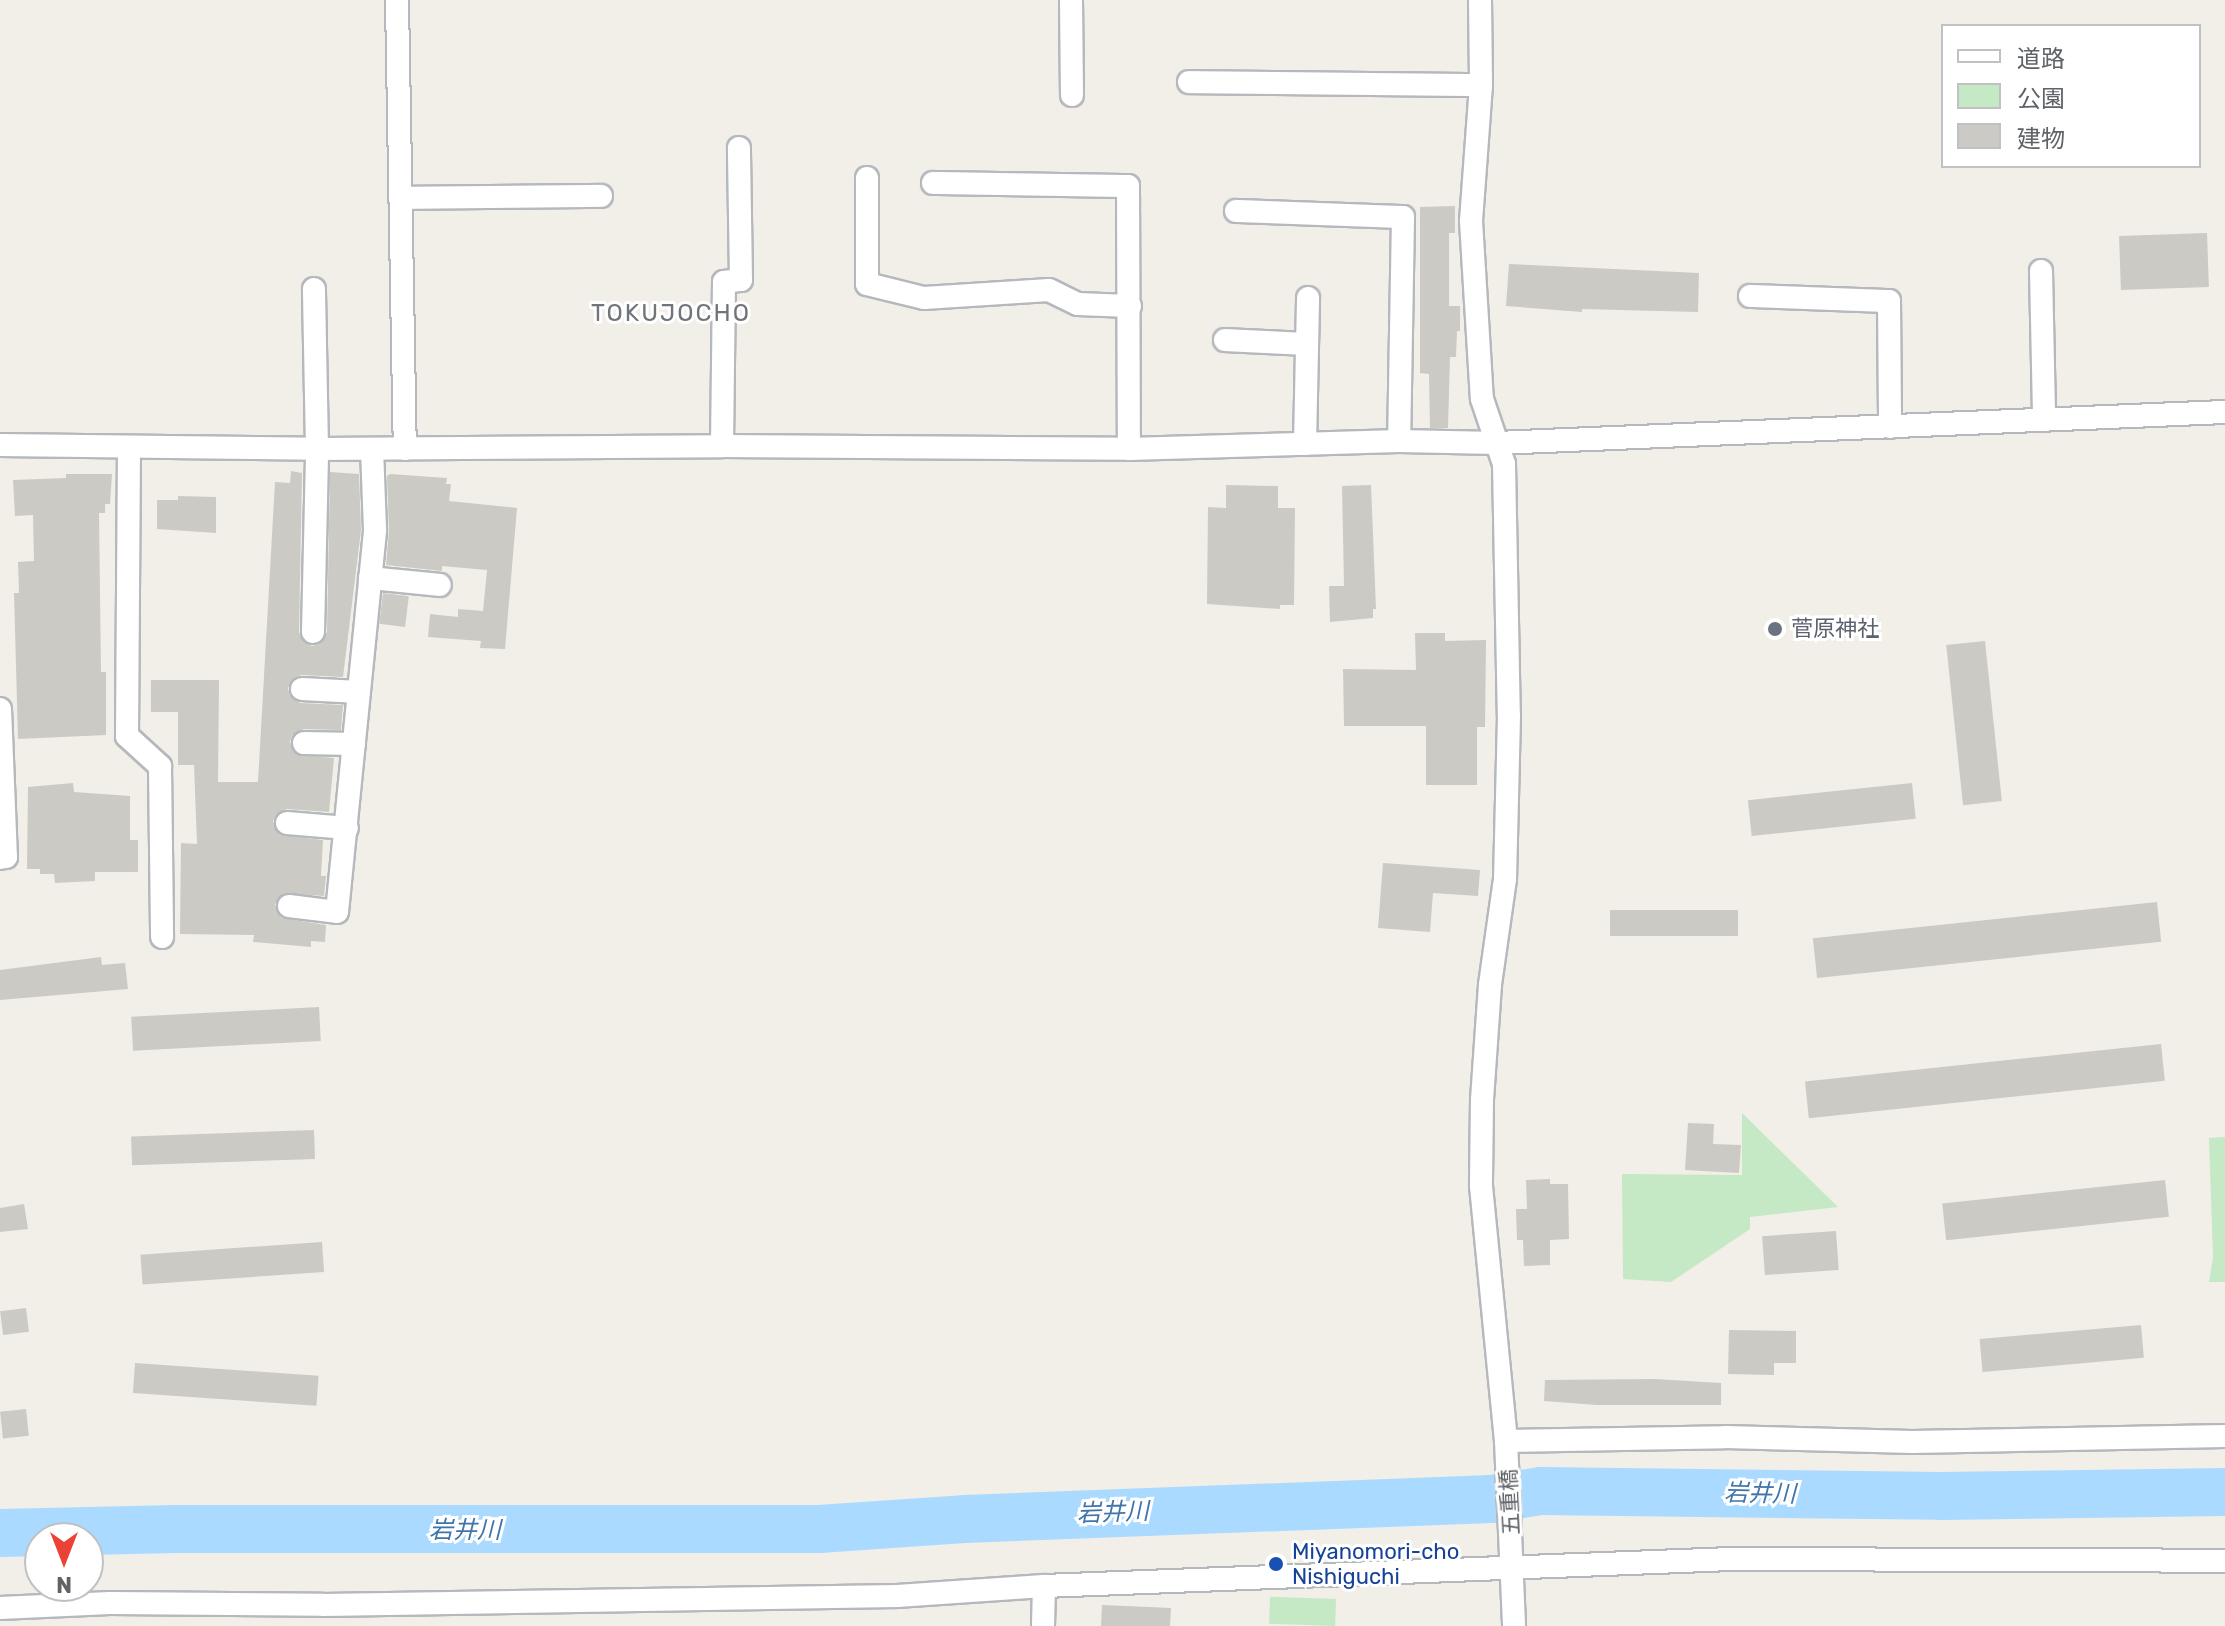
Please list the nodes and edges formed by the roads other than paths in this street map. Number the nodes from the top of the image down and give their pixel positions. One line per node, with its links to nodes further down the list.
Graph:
1 (397, 0): 11 (street)
2 (1071, 0): 6 (street)
3 (1480, 0): 5 (street, 五重橋)
4 (1189, 82): 5 (street)
5 (1481, 85): 24 (street, 五重橋)
6 (1072, 95)
7 (739, 148): 27 (street)
8 (867, 178): 17 (street)
9 (933, 183): 17 (street)
10 (601, 196): 11 (street)
11 (402, 198): 31 (street)
12 (1236, 211): 23 (street)
13 (2041, 271): 21 (street)
14 (314, 289): 29 (street)
15 (1750, 296): 22 (street)
16 (1308, 298): 19 (street)
17 (1130, 306): 32 (street)
18 (1225, 340): 19 (street)
19 (1306, 344): 25 (street)
20 (2225, 412): 21 (street)
21 (2044, 420): 22 (street)
22 (1890, 427): 24 (street)
23 (1399, 441): 24 (street); 25 (street)
24 (1497, 443): 48 (street, 五重橋)
25 (1305, 444): 32 (street)
26 (0, 445): 28 (street)
27 (722, 446): 31 (street); 32 (street)
28 (129, 447): 29 (street); 46 (street)
29 (317, 449): 30 (street); 35 (street)
30 (372, 449): 31 (street); 33 (street)
31 (405, 449)
32 (1129, 449)
33 (370, 578): 34 (street); 37 (street)
34 (440, 585)
35 (313, 632)
36 (302, 689): 37 (street)
37 (359, 692): 41 (street)
38 (0, 709): 40 (street)
39 (304, 743): 41 (street)
40 (1, 744): 44 (street)
41 (354, 744): 43 (street)
42 (287, 823): 43 (street)
43 (347, 828): 45 (street)
44 (0, 858)
45 (289, 906)
46 (162, 937)
47 (2225, 1436): 48 (street)
48 (1506, 1448): 49 (street, 五重橋)
49 (1512, 1558): 50 (street); 51 (street); 55 (street, 五重橋)
50 (2225, 1561)
51 (1044, 1586): 53 (street); 54 (street)
52 (0, 1608): 53 (street)
53 (110, 1615)
54 (1043, 1626)
55 (1514, 1626)

